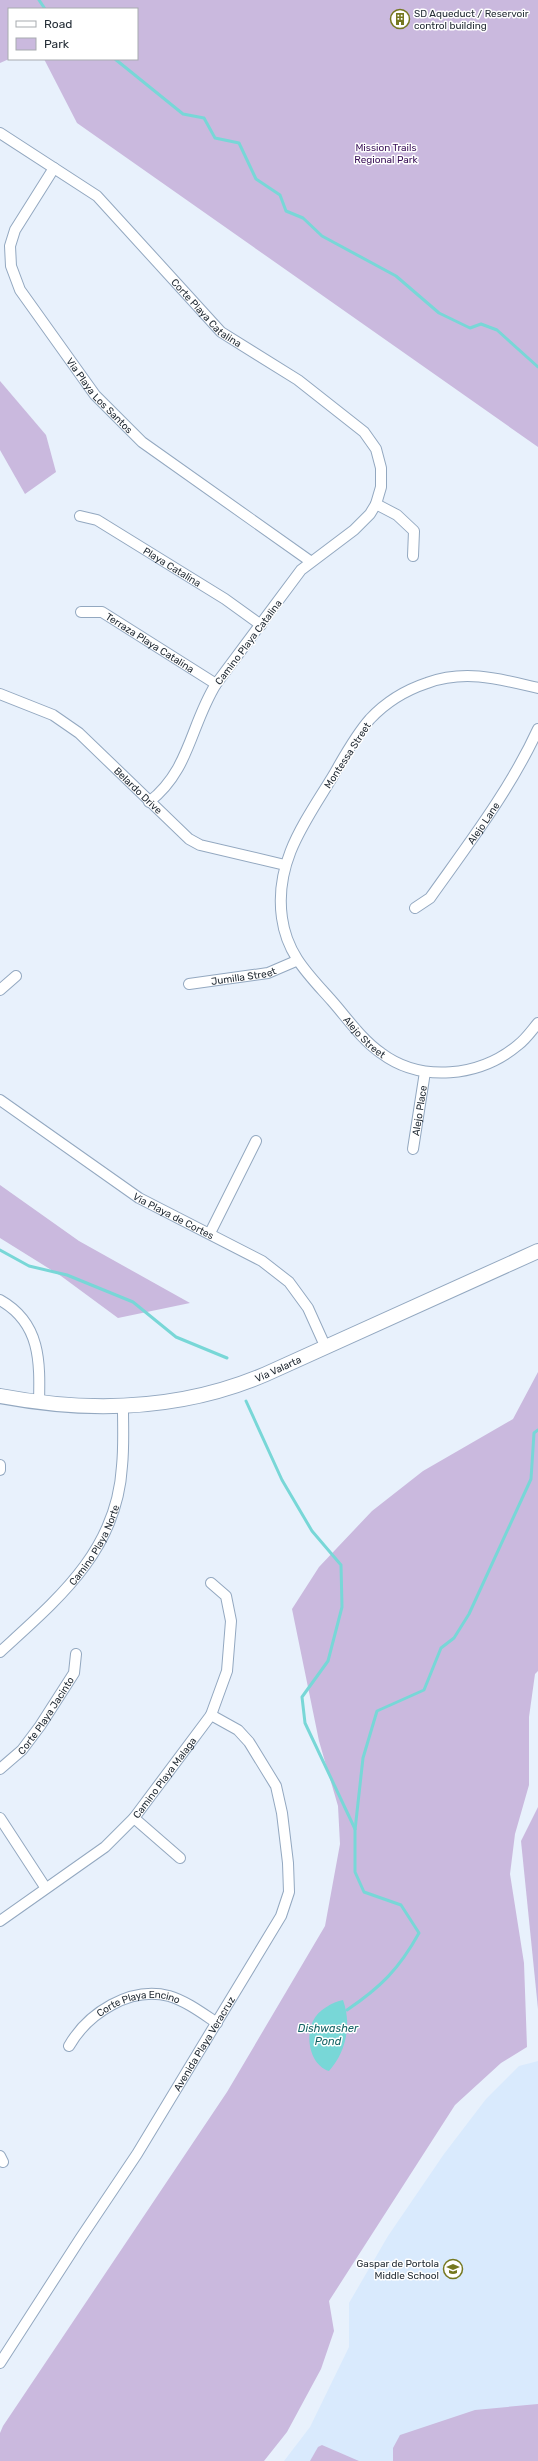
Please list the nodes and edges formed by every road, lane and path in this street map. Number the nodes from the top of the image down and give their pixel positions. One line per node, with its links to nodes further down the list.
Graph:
1 (0, 133): 2 (street, Corte Playa Catalina)
2 (54, 168): 3 (street, Corte Playa Catalina); 6 (street, Via Playa Los Santos)
3 (376, 504): 5 (street); 6 (street, Camino Playa Catalina)
4 (80, 516): 8 (street, Playa Catalina)
5 (413, 556)
6 (310, 561): 8 (street, Camino Playa Catalina)
7 (82, 612): 9 (street, Terraza Playa Catalina)
8 (261, 625): 9 (street, Camino Playa Catalina)
9 (216, 684): 13 (street, Camino Playa Catalina)
10 (538, 688): 14 (street, Montessa Street)
11 (0, 694): 13 (street, Belardo Drive)
12 (538, 729): 15 (street, Alejo Lane)
13 (149, 802): 14 (street, Belardo Drive)
14 (285, 865): 16 (street, Alejo Street)
15 (415, 908)
16 (296, 961): 18 (street, Jumilla Street); 21 (street, Alejo Street)
17 (16, 976): 19 (street)
18 (189, 984)
19 (0, 990)
20 (538, 1023): 21 (street, Alejo Street)
21 (425, 1072): 24 (street, Alejo Place)
22 (0, 1100): 25 (street, Via Playa de Cortes)
23 (256, 1141): 25 (street)
24 (413, 1149)
25 (210, 1233): 28 (street, Via Playa de Cortes)
26 (538, 1251): 28 (main road, Via Valarta)
27 (0, 1300): 30 (street)
28 (326, 1348): 31 (main road, Via Valarta)
29 (0, 1396): 30 (main road, Via Valarta)
30 (39, 1403): 31 (main road, Via Valarta)
31 (123, 1408): 35 (street, Camino Playa Norte)
32 (0, 1465): 33 (street)
33 (0, 1470)
34 (211, 1583): 37 (street, Camino Playa Malaga)
35 (0, 1652)
36 (76, 1654): 38 (street, Corte Playa Jacinto)
37 (211, 1715): 40 (street, Camino Playa Malaga); 44 (street, Avenida Playa Veracruz)
38 (0, 1769)
39 (0, 1818): 42 (street)
40 (134, 1818): 41 (street); 42 (street, Camino Playa Malaga)
41 (180, 1858)
42 (46, 1887): 43 (street, Camino Playa Malaga)
43 (0, 1921)
44 (216, 2023): 45 (street, Corte Playa Encino); 46 (street, Avenida Playa Veracruz)
45 (69, 2046)
46 (0, 2363)

